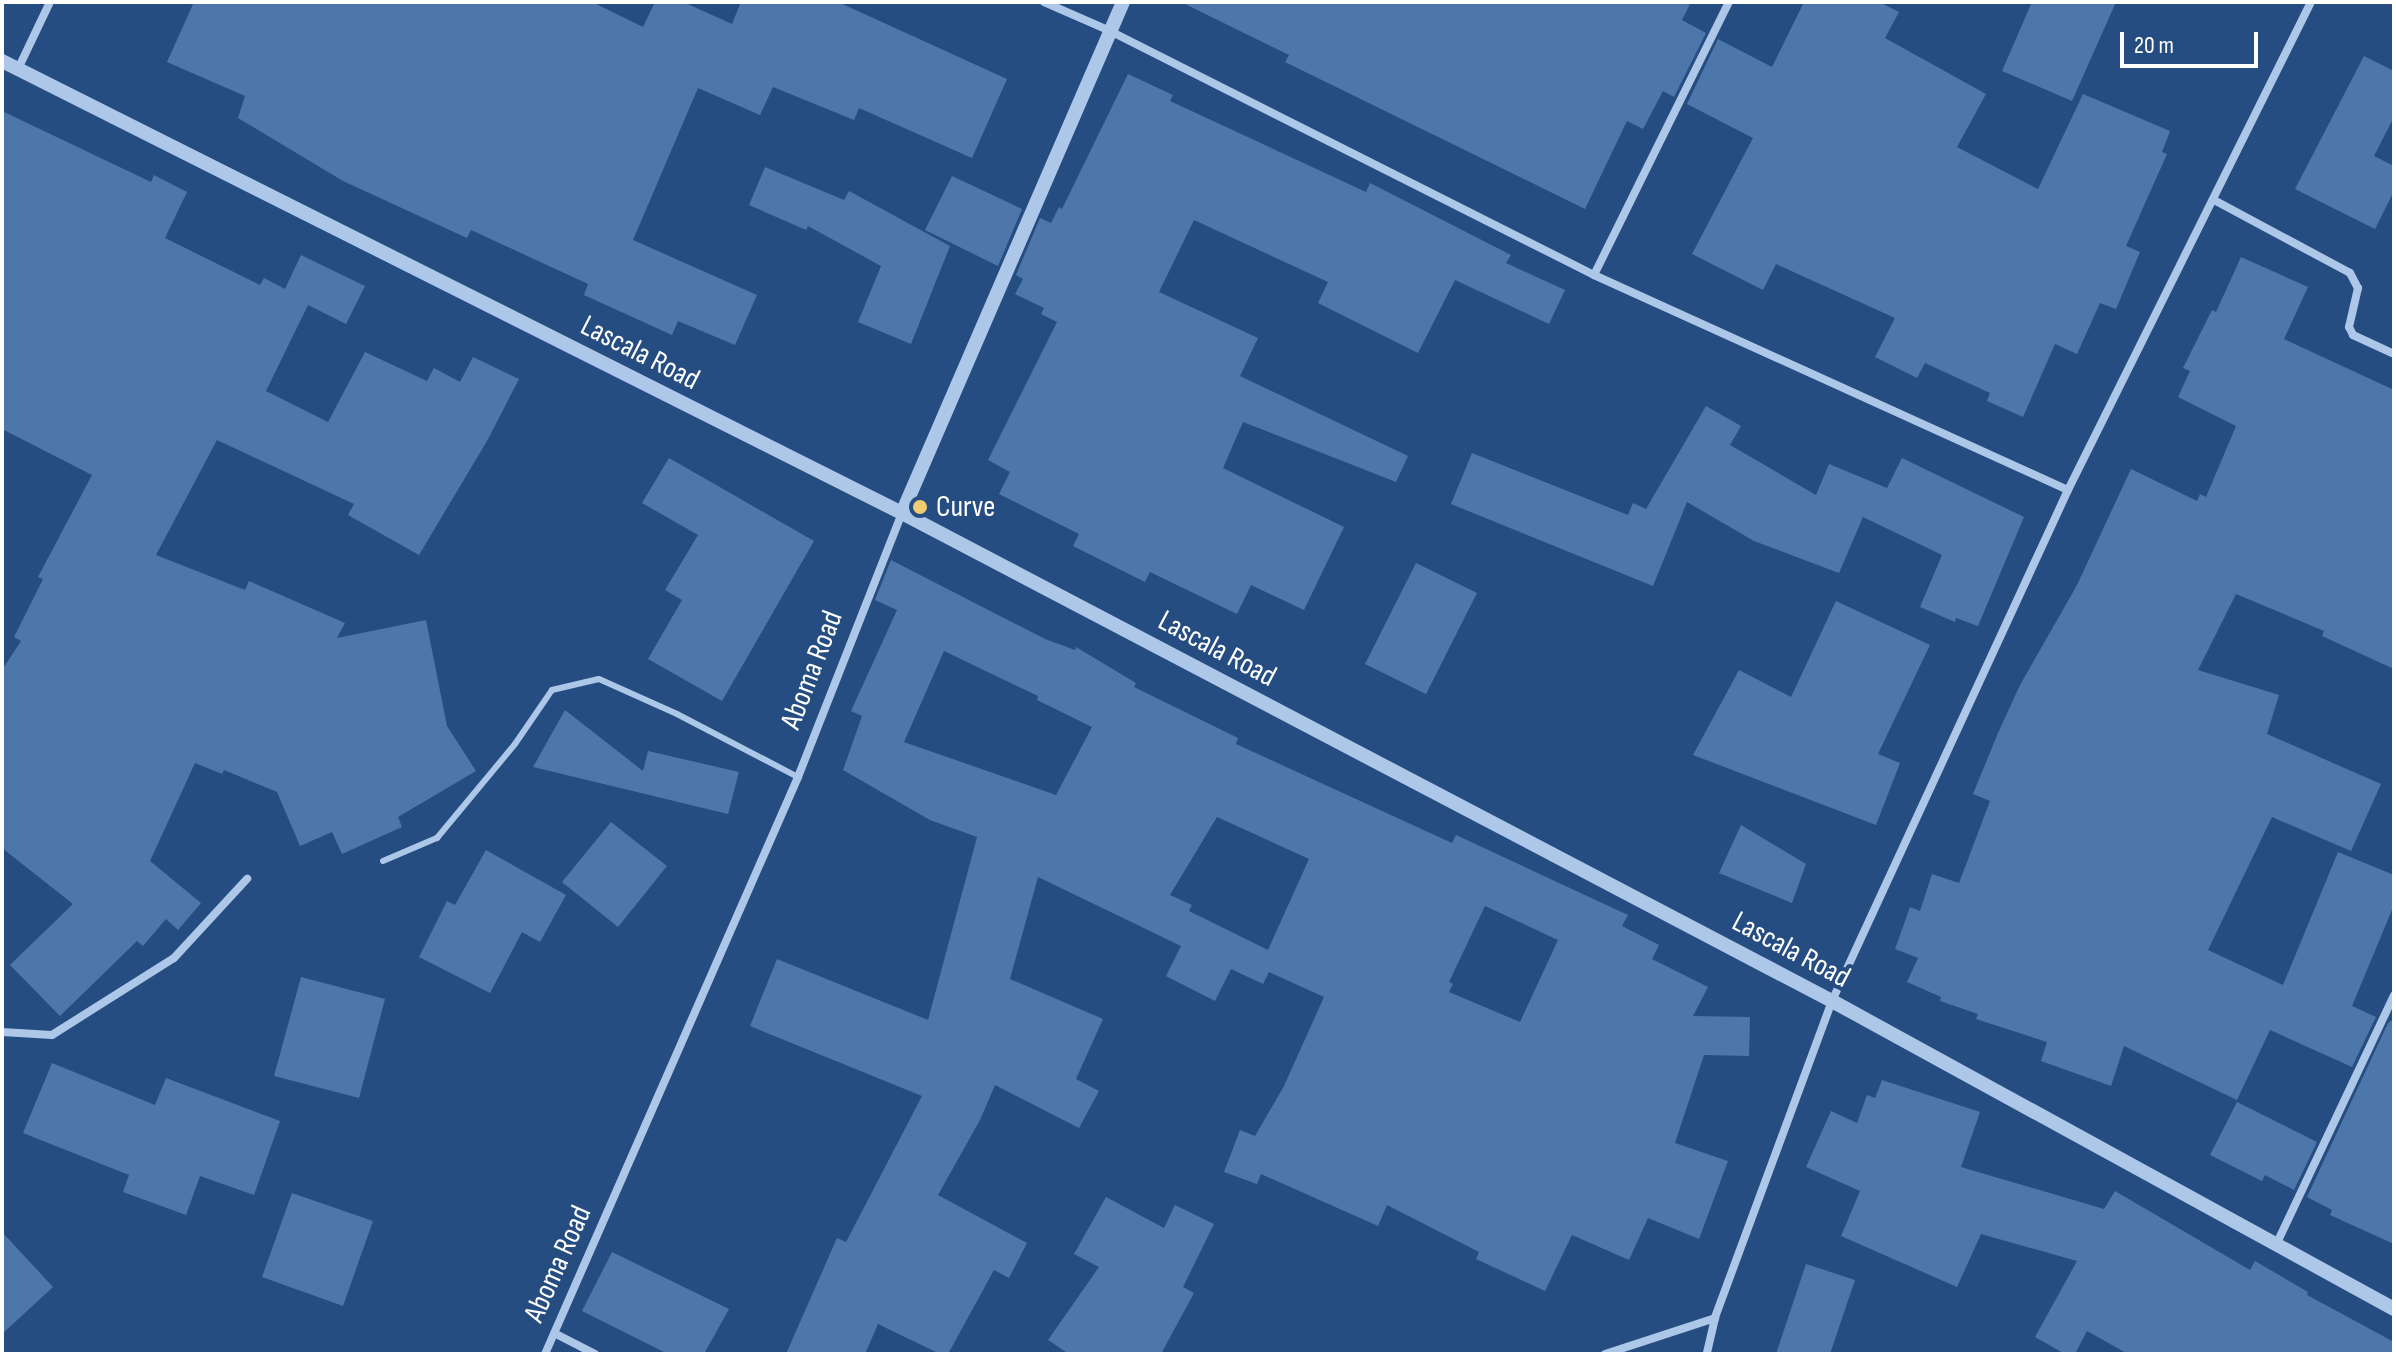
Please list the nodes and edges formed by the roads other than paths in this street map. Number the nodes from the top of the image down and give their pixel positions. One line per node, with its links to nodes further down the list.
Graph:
1 (50, 2): 8 (street)
2 (1044, 2): 6 (street)
3 (1123, 2): 6 (street, Aboma Road)
4 (1729, 2): 10 (street)
5 (2311, 2): 9 (street)
6 (1110, 31): 10 (street); 13 (street, Aboma Road)
7 (2, 61): 8 (street, Lascala Road)
8 (18, 69): 13 (street, Lascala Road)
9 (2214, 200): 11 (street); 12 (street)
10 (1594, 275): 12 (street)
11 (2394, 354)
12 (2068, 490): 18 (street)
13 (902, 513): 14 (street, Aboma Road); 18 (street, Lascala Road)
14 (798, 777): 15 (lane); 23 (street, Aboma Road)
15 (383, 861)
16 (247, 879): 19 (street)
17 (2394, 995): 20 (street)
18 (1832, 1001): 20 (street, Lascala Road); 22 (street)
19 (2, 1032)
20 (2275, 1246): 21 (street, Lascala Road)
21 (2394, 1309)
22 (1715, 1318): 26 (street); 27 (street)
23 (556, 1334): 24 (street, Aboma Road); 25 (street)
24 (545, 1354)
25 (595, 1354)
26 (1605, 1354)
27 (1707, 1354)

